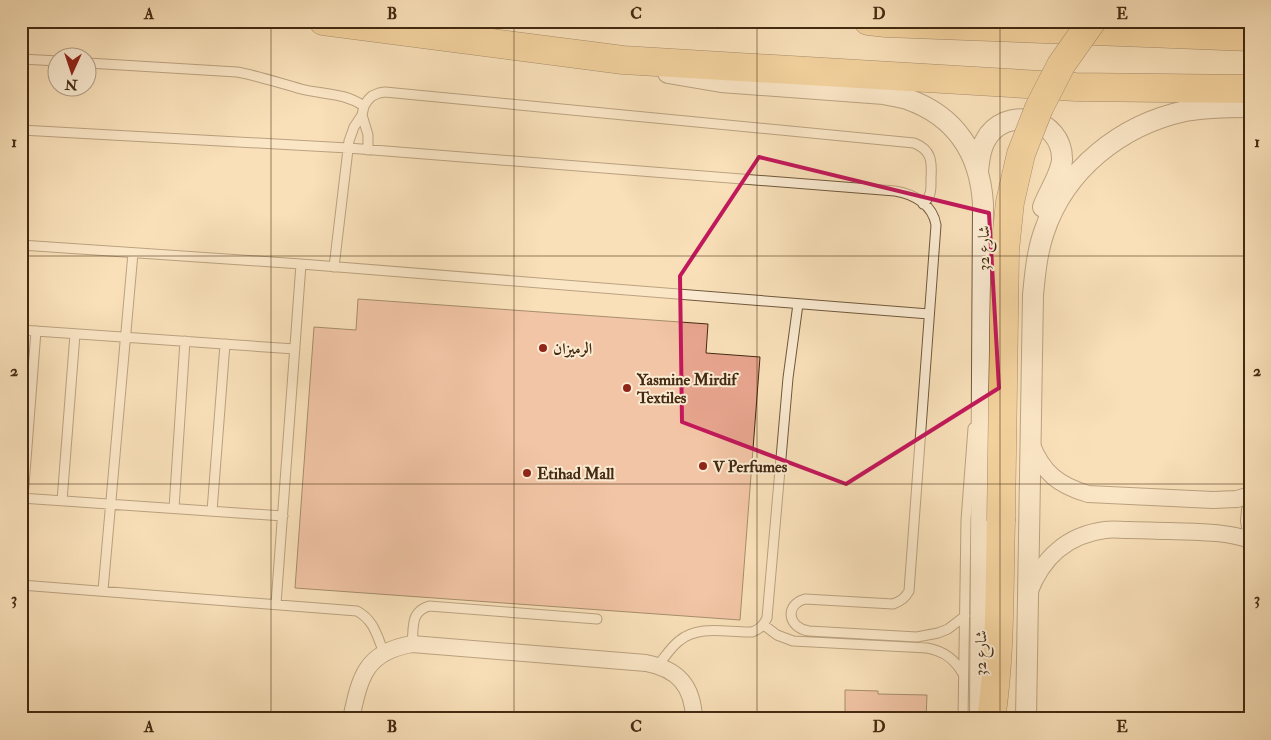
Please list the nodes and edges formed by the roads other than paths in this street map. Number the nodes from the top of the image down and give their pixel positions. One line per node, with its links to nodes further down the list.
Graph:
1 (322, 21): 7 (highway)
2 (868, 21): 4 (highway)
3 (1092, 21): 58 (highway, bridge)
4 (1250, 36)
5 (21, 59): 6 (lane)
6 (48, 60)
7 (623, 60): 9 (highway); 15 (street, شارع 32)
8 (98, 64): 11 (lane)
9 (1250, 88)
10 (1250, 106): 19 (street)
11 (363, 111): 13 (lane); 14 (lane); 16 (lane)
12 (21, 130): 13 (lane)
13 (348, 148): 14 (lane); 21 (lane)
14 (368, 150): 16 (lane)
15 (978, 171): 19 (street); 31 (street, شارع 32)
16 (923, 204): 23 (lane)
17 (21, 246): 18 (lane)
18 (133, 253): 20 (lane); 27 (lane)
19 (1036, 263): 32 (street)
20 (301, 264): 21 (lane); 30 (lane)
21 (334, 267): 22 (lane)
22 (798, 304): 23 (lane); 49 (lane)
23 (929, 314): 47 (lane)
24 (21, 330): 25 (lane)
25 (36, 331): 26 (lane); 34 (lane)
26 (75, 334): 27 (lane); 35 (lane)
27 (125, 337): 28 (lane); 36 (lane)
28 (185, 341): 29 (lane); 37 (lane)
29 (225, 344): 30 (lane); 39 (lane)
30 (295, 349): 40 (lane)
31 (983, 376): 47 (lane); 57 (street, شارع 32)
32 (1030, 440): 33 (street); 45 (street)
33 (1250, 496)
34 (22, 498): 35 (lane)
35 (62, 500): 36 (lane)
36 (110, 504): 37 (lane); 44 (lane)
37 (174, 508): 39 (lane)
38 (1250, 510): 41 (street)
39 (212, 511): 40 (lane)
40 (283, 516): 46 (lane)
41 (1250, 527)
42 (1250, 540): 45 (street)
43 (21, 585): 44 (lane)
44 (103, 590): 46 (lane)
45 (1028, 598): 59 (street)
46 (276, 604): 51 (lane)
47 (965, 616): 53 (lane)
48 (597, 620): 50 (lane)
49 (764, 625): 52 (lane); 53 (lane)
50 (412, 644): 51 (street); 52 (street)
51 (384, 653): 54 (street)
52 (658, 665): 55 (street)
53 (963, 674): 56 (lane)
54 (350, 719)
55 (694, 719)
56 (962, 719)
57 (980, 719)
58 (991, 719)
59 (1026, 719)

